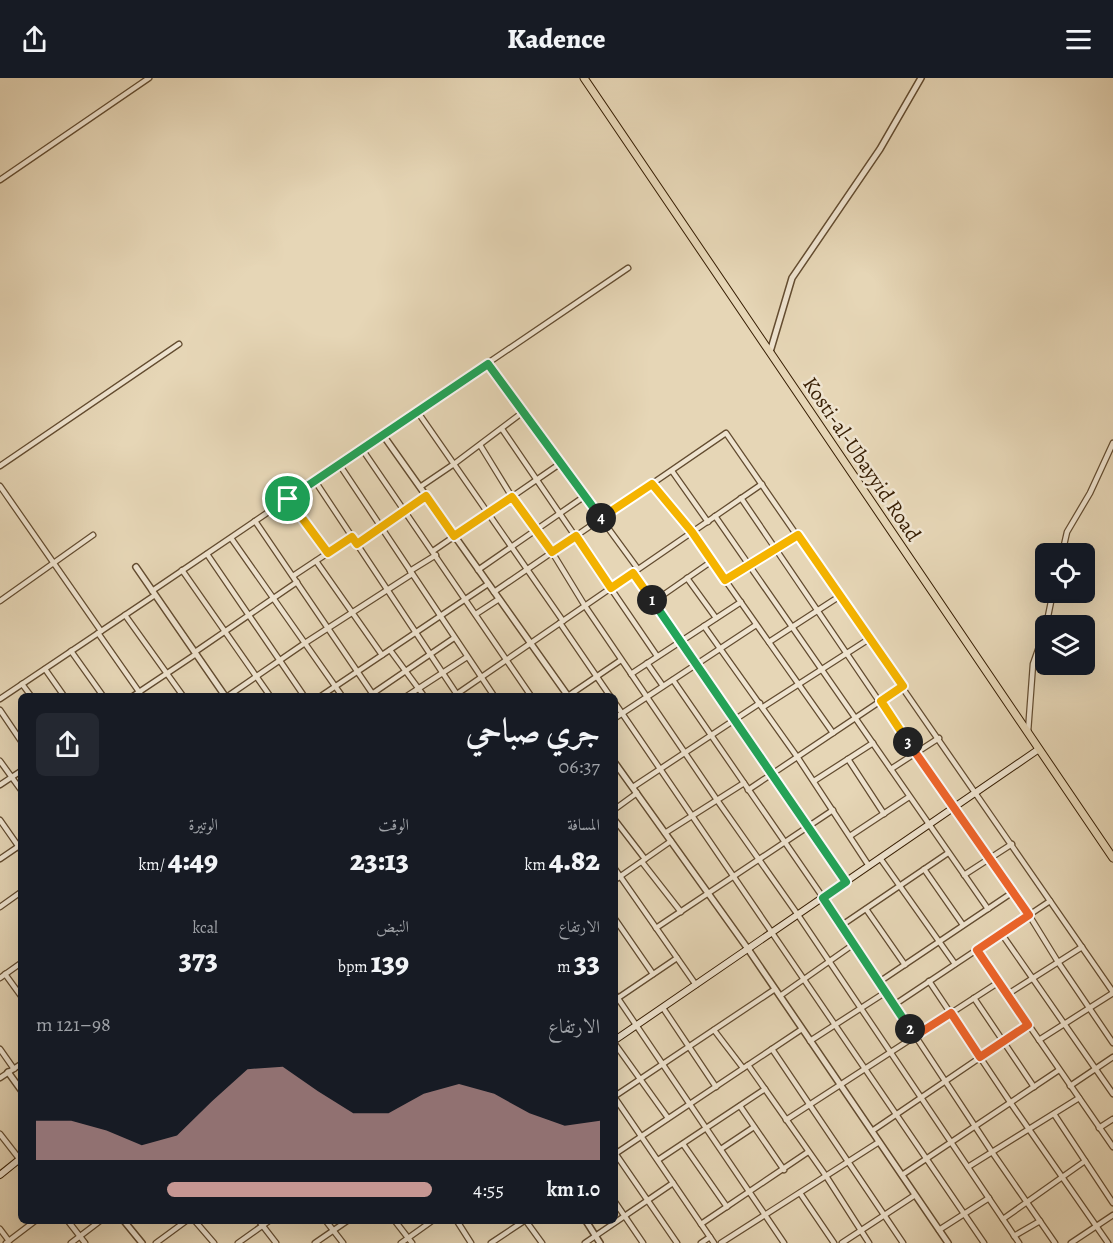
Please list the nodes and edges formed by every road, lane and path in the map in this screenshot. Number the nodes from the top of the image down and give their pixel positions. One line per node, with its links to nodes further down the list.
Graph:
1 (149, 78): 4 (street)
2 (584, 78): 7 (highway, Kosti-al-Ubayyid Road)
3 (921, 78): 7 (street)
4 (0, 180)
5 (628, 268): 8 (street)
6 (179, 344): 19 (street)
7 (770, 352): 169 (highway, Kosti-al-Ubayyid Road)
8 (488, 364): 9 (street); 10 (street)
9 (417, 411): 12 (street); 18 (street)
10 (523, 412): 11 (street); 16 (street)
11 (502, 429): 14 (street); 21 (street)
12 (383, 435): 15 (street); 26 (street)
13 (1113, 443): 48 (street)
14 (480, 445): 18 (street); 29 (street)
15 (362, 449): 17 (street); 32 (street)
16 (561, 463): 21 (street); 28 (street)
17 (339, 464): 22 (street); 39 (street)
18 (454, 464): 26 (street); 33 (street)
19 (0, 466)
20 (672, 471): 23 (street); 24 (street); 38 (street)
21 (537, 479): 29 (street); 34 (street)
22 (315, 481): 31 (street); 46 (street)
23 (652, 484): 36 (street); 41 (street)
24 (762, 484): 30 (street); 43 (street)
25 (0, 486): 58 (street)
26 (420, 487): 27 (street)
27 (426, 496): 32 (street); 44 (street)
28 (585, 496): 34 (street); 36 (street)
29 (512, 497): 33 (street); 40 (street)
30 (741, 498): 35 (street); 51 (street)
31 (288, 499): 37 (street); 53 (street)
32 (405, 511): 39 (street); 54 (street)
33 (488, 513): 44 (street); 50 (street)
34 (561, 513): 40 (street); 45 (street)
35 (716, 516): 38 (street); 59 (street)
36 (601, 519): 45 (street); 64 (street)
37 (255, 521): 47 (street); 66 (street)
38 (708, 522): 41 (street)
39 (381, 528): 49 (street); 65 (street)
40 (536, 530): 50 (street); 52 (street)
41 (692, 532): 57 (street); 64 (street)
42 (93, 535): 58 (street)
43 (798, 535): 51 (street); 75 (street)
44 (454, 536): 54 (street); 63 (street)
45 (576, 536): 52 (street); 71 (street)
46 (352, 537): 49 (street); 53 (street)
47 (231, 538): 55 (street); 76 (street)
48 (1064, 543)
49 (357, 544): 72 (street)
50 (512, 547): 61 (street); 63 (street)
51 (776, 549): 59 (street); 83 (street)
52 (552, 552): 61 (street); 82 (street)
53 (328, 553): 56 (street)
54 (434, 553): 65 (street); 77 (street)
55 (207, 554): 62 (street); 87 (street)
56 (316, 561): 66 (street); 84 (street)
57 (712, 561): 67 (street); 68 (street)
58 (53, 563): 79 (street); 96 (street)
59 (750, 565): 68 (street); 93 (street)
60 (136, 567): 74 (street)
61 (528, 569): 73 (street); 90 (street)
62 (182, 570): 74 (street); 95 (street)
63 (478, 570): 70 (street)
64 (636, 571): 71 (street); 80 (street)
65 (411, 573): 72 (street); 88 (street)
66 (293, 576): 69 (street)
67 (687, 578): 80 (street); 89 (street)
68 (725, 580): 81 (street)
69 (297, 582): 76 (street); 94 (street)
70 (489, 584): 73 (street); 77 (street)
71 (611, 588): 82 (street); 111 (street)
72 (388, 590): 84 (street); 97 (street)
73 (494, 592): 78 (street)
74 (154, 593): 86 (street); 107 (street)
75 (840, 596): 83 (street); 99 (street)
76 (273, 598): 87 (street); 102 (street)
77 (466, 599): 85 (street); 88 (street)
78 (499, 599): 85 (street); 103 (street)
79 (0, 601)
80 (653, 602): 100 (street)
81 (741, 602): 89 (street); 91 (street)
82 (585, 606): 90 (street); 116 (street)
83 (818, 609): 93 (street); 109 (street)
84 (351, 613): 94 (street); 110 (street)
85 (476, 614): 114 (street)
86 (125, 615): 96 (street); 124 (street)
87 (249, 615): 95 (street); 115 (street)
88 (440, 616): 97 (street); 98 (street)
89 (716, 618): 92 (street)
90 (562, 622): 103 (street); 126 (street)
91 (756, 625): 101 (street); 104 (street)
92 (704, 626): 100 (street); 104 (street)
93 (793, 626): 101 (street); 120 (street)
94 (328, 628): 102 (street); 122 (street)
95 (225, 631): 107 (street); 127 (street)
96 (99, 632): 106 (street); 139 (street)
97 (416, 633): 105 (street); 108 (street)
98 (454, 638): 108 (street); 112 (street)
99 (869, 639): 109 (street); 133 (street)
100 (680, 641): 111 (street); 118 (street)
101 (769, 642): 131 (street)
102 (305, 643): 115 (street); 134 (street)
103 (530, 643): 114 (street); 156 (street)
104 (721, 648): 118 (street); 162 (street)
105 (390, 650): 110 (street); 121 (street)
106 (71, 651): 119 (street); 138 (street)
107 (195, 653): 124 (street); 142 (street)
108 (429, 653): 121 (street); 123 (street)
109 (848, 653): 120 (street); 161 (street)
110 (382, 655): 122 (street)
111 (657, 656): 117 (street)
112 (467, 657): 123 (street); 128 (street)
113 (1035, 658): 169 (street)
114 (507, 659): 128 (street); 155 (street)
115 (280, 660): 127 (street); 145 (street)
116 (621, 660): 125 (street); 126 (street)
117 (647, 663): 125 (street); 132 (street)
118 (696, 664): 129 (street); 168 (street)
119 (45, 669): 130 (street); 137 (street)
120 (822, 669): 131 (street); 167 (street)
121 (406, 670): 135 (street); 149 (street)
122 (358, 672): 134 (street); 148 (street)
123 (442, 673): 135 (street); 152 (street)
124 (167, 674): 140 (street); 141 (street)
125 (631, 674): 159 (street)
126 (597, 676): 157 (street); 158 (street)
127 (256, 677): 143 (street); 144 (street)
128 (481, 677): 153 (street); 154 (street)
129 (672, 680): 132 (street); 171 (street)
130 (22, 684): 136 (street); 160 (street)
131 (798, 684): 162 (street); 170 (street)
132 (663, 686): 159 (street)
133 (903, 686): 161 (street); 173 (street)
134 (335, 687): 146 (street); 147 (street)
135 (418, 688): 150 (street); 151 (street)
136 (29, 693)
137 (62, 693)
138 (101, 693)
139 (140, 693)
140 (142, 693)
141 (181, 693)
142 (225, 693)
143 (232, 693)
144 (268, 693)
145 (302, 693)
146 (326, 693)
147 (340, 693)
148 (371, 693)
149 (375, 693)
150 (411, 693)
151 (422, 693)
152 (455, 693)
153 (459, 693)
154 (492, 693)
155 (529, 693)
156 (566, 693)
157 (572, 693)
158 (608, 693)
159 (646, 697): 165 (street); 176 (street)
160 (0, 699)
161 (881, 701): 167 (street); 177 (street)
162 (762, 705): 168 (street); 178 (street)
163 (618, 707): 165 (street)
164 (0, 710): 172 (street)
165 (622, 713): 166 (street); 182 (street)
166 (618, 716)
167 (857, 718): 170 (street); 174 (street)
168 (734, 720): 171 (street); 185 (street)
169 (1028, 732): 175 (highway, Kosti-al-Ubayyid Road)
170 (834, 734): 178 (street)
171 (711, 735): 176 (street); 188 (street)
172 (18, 737)
173 (939, 738): 177 (street); 193 (street)
174 (873, 742): 179 (street); 183 (street)
175 (1039, 749): 193 (main road); 215 (highway, Kosti-al-Ubayyid Road)
176 (685, 753): 182 (street); 196 (street)
177 (915, 754): 183 (street); 198 (street)
178 (798, 758): 185 (street); 187 (street)
179 (848, 759): 187 (street); 200 (street)
180 (0, 761): 186 (street)
181 (618, 767): 191 (street)
182 (661, 768): 191 (street); 201 (street)
183 (891, 769): 195 (street)
184 (18, 773): 186 (street)
185 (773, 775): 192 (street); 205 (street)
186 (12, 777): 189 (street); 190 (street)
187 (814, 782): 199 (street)
188 (744, 783): 192 (street); 196 (street)
189 (0, 785)
190 (18, 786)
191 (633, 787): 194 (street)
192 (748, 790): 209 (street)
193 (976, 792): 198 (main road); 211 (street)
194 (637, 793): 197 (street); 206 (street)
195 (909, 797): 200 (street); 204 (street)
196 (717, 800): 201 (street); 217 (street)
197 (618, 807)
198 (954, 808): 204 (main road); 218 (street)
199 (833, 810): 205 (street); 207 (street)
200 (884, 814): 207 (street)
201 (693, 816): 206 (street); 224 (street)
202 (0, 820): 210 (street)
203 (618, 824): 219 (street)
204 (928, 825): 213 (street); 214 (main road)
205 (808, 827): 209 (street); 226 (street)
206 (665, 833): 208 (street)
207 (850, 836): 220 (street)
208 (671, 841): 219 (street); 230 (street)
209 (784, 842): 217 (street); 231 (street)
210 (18, 844)
211 (1012, 844): 218 (street); 232 (street)
212 (18, 848): 216 (street)
213 (948, 853): 221 (street); 223 (street)
214 (880, 858): 220 (main road); 227 (street)
215 (1113, 858)
216 (0, 859)
217 (759, 859): 224 (street); 237 (street)
218 (989, 859): 223 (street); 228 (street)
219 (644, 860): 225 (street); 236 (street)
220 (869, 866): 226 (main road)
221 (924, 869): 227 (street); 241 (street)
222 (618, 874): 225 (street)
223 (964, 875): 235 (street)
224 (735, 876): 230 (street); 243 (street)
225 (620, 877): 242 (street)
226 (846, 882): 231 (main road)
227 (899, 886): 234 (street); 245 (street)
228 (1013, 892): 235 (street); 238 (street)
229 (18, 894): 233 (street)
230 (708, 894): 236 (street); 248 (street)
231 (823, 898): 237 (main road); 240 (street)
232 (1050, 901): 238 (street); 247 (street)
233 (0, 907)
234 (866, 909): 240 (street); 255 (street)
235 (988, 909): 241 (street)
236 (681, 912): 242 (street)
237 (798, 915): 243 (main road); 251 (street)
238 (1029, 915): 244 (street); 252 (street)
239 (618, 923): 256 (street)
240 (842, 925): 246 (street)
241 (963, 926): 245 (street)
242 (656, 928): 250 (street)
243 (772, 932): 248 (main road); 259 (street)
244 (1001, 933): 249 (street); 258 (street)
245 (939, 942): 253 (street); 255 (street)
246 (854, 944): 251 (street); 261 (street)
247 (1082, 946): 252 (street); 266 (street)
248 (748, 949): 263 (main road); 264 (street)
249 (977, 950): 253 (street); 262 (street)
250 (677, 958): 256 (street); 263 (street)
251 (830, 961): 259 (street); 275 (street)
252 (1058, 962): 258 (street); 276 (street)
253 (955, 964): 260 (street)
254 (18, 965): 257 (street)
255 (905, 965): 261 (street)
256 (653, 974): 269 (street)
257 (2, 976): 267 (street)
258 (1032, 978): 268 (street); 278 (street)
259 (804, 979): 270 (street); 279 (street)
260 (929, 981): 273 (street); 277 (street)
261 (879, 982): 265 (street)
262 (999, 982): 268 (street); 271 (street)
263 (696, 985): 274 (main road)
264 (775, 989): 270 (street); 283 (street)
265 (886, 992): 273 (street); 275 (street)
266 (1113, 992): 276 (street)
267 (18, 993)
268 (1008, 994): 280 (street)
269 (618, 995)
270 (780, 996): 282 (street)
271 (974, 998): 277 (street); 288 (street)
272 (618, 999): 281 (street)
273 (894, 1005): 284 (street)
274 (663, 1008): 281 (main road); 291 (street)
275 (861, 1008): 279 (street); 294 (street)
276 (1089, 1008): 278 (street); 289 (street)
277 (951, 1013): 284 (street); 295 (street)
278 (1065, 1023): 286 (street); 301 (street)
279 (834, 1025): 287 (street); 300 (street)
280 (1028, 1025): 286 (street); 288 (street)
281 (637, 1026): 285 (main road); 297 (street)
282 (802, 1029): 287 (street); 293 (street)
283 (714, 1030): 291 (street); 299 (street)
284 (915, 1036): 294 (street); 306 (street)
285 (618, 1040)
286 (1039, 1040): 302 (street)
287 (810, 1041): 308 (street)
288 (1003, 1042): 295 (street); 311 (street)
289 (1113, 1043)
290 (618, 1046): 305 (street)
291 (689, 1047): 297 (street); 309 (street)
292 (0, 1049): 303 (street)
293 (772, 1049): 299 (street); 320 (street)
294 (891, 1052): 300 (street); 315 (street)
295 (980, 1057): 306 (street); 318 (street)
296 (1113, 1057): 301 (street)
297 (663, 1064): 305 (street); 319 (street)
298 (18, 1066): 303 (street)
299 (745, 1067): 309 (street); 312 (street)
300 (864, 1069): 308 (street); 323 (street)
301 (1096, 1069): 310 (street); 313 (street)
302 (1059, 1070): 310 (street); 311 (street)
303 (11, 1071): 304 (street); 307 (street)
304 (0, 1078)
305 (640, 1079): 314 (street); 324 (street)
306 (945, 1082): 315 (street); 327 (street)
307 (18, 1084)
308 (840, 1085): 320 (street); 332 (street)
309 (716, 1086): 319 (street)
310 (1071, 1086): 316 (street)
311 (1034, 1087): 318 (street)
312 (765, 1089): 321 (street); 326 (street)
313 (1113, 1094)
314 (618, 1095)
315 (921, 1098): 323 (street); 336 (street)
316 (1079, 1098): 322 (street); 330 (street)
317 (618, 1101): 334 (street)
318 (1010, 1102): 327 (street); 331 (street)
319 (690, 1104): 324 (street); 329 (street)
320 (810, 1104): 326 (street); 349 (street)
321 (740, 1106): 328 (street); 329 (street)
322 (1054, 1114): 331 (street); 348 (street)
323 (896, 1115): 332 (street); 345 (street)
324 (668, 1118): 334 (street)
325 (1113, 1119): 330 (street)
326 (786, 1120): 341 (street)
327 (975, 1126): 336 (street); 342 (street)
328 (754, 1127): 339 (street); 351 (street)
329 (707, 1128): 337 (street); 339 (street)
330 (1099, 1128): 338 (street)
331 (1029, 1129): 342 (street); 355 (street)
332 (872, 1131): 335 (street)
333 (0, 1134): 343 (street)
334 (642, 1136): 340 (street); 346 (street)
335 (879, 1142): 349 (street); 353 (street)
336 (951, 1142): 345 (street); 350 (street)
337 (683, 1144): 346 (street); 365 (street)
338 (1113, 1147)
339 (721, 1149): 357 (street)
340 (618, 1151)
341 (808, 1152): 351 (street); 354 (street)
342 (992, 1152): 350 (street); 362 (street)
343 (18, 1156)
344 (618, 1157): 361 (street)
345 (926, 1159): 353 (street); 366 (street)
346 (658, 1160): 356 (street)
347 (18, 1161): 352 (main road)
348 (1085, 1161): 355 (street); 363 (street)
349 (849, 1162): 354 (street); 370 (street)
350 (968, 1167): 360 (street)
351 (784, 1170): 357 (street)
352 (0, 1175)
353 (902, 1175): 359 (street)
354 (826, 1176): 358 (street); 396 (street)
355 (1063, 1177): 362 (street); 392 (street)
356 (674, 1183): 361 (street); 391 (street)
357 (750, 1192): 365 (street); 367 (street)
358 (800, 1193): 367 (street); 425 (street)
359 (915, 1195): 370 (street); 394 (street)
360 (989, 1198): 366 (street); 371 (street)
361 (648, 1201): 369 (street); 420 (street)
362 (1027, 1202): 371 (street); 373 (street)
363 (1113, 1203)
364 (618, 1206): 369 (street)
365 (727, 1207): 391 (street)
366 (964, 1214): 394 (street); 430 (street)
367 (765, 1215): 423 (street); 424 (street)
368 (1113, 1215): 392 (street)
369 (625, 1216): 372 (street); 419 (street)
370 (885, 1216): 396 (street); 428 (street)
371 (1002, 1219): 399 (street)
372 (618, 1221)
373 (1040, 1221): 399 (street); 432 (street)
374 (31, 1224): 402 (street)
375 (70, 1224): 397 (street)
376 (96, 1224): 397 (street)
377 (126, 1224): 405 (street)
378 (182, 1224): 406 (street)
379 (198, 1224): 407 (street)
380 (260, 1224): 408 (street)
381 (262, 1224): 409 (street)
382 (328, 1224): 395 (street)
383 (343, 1224): 395 (street)
384 (397, 1224): 401 (street)
385 (428, 1224): 401 (street)
386 (459, 1224): 414 (street)
387 (520, 1224): 415 (street)
388 (527, 1224): 416 (street)
389 (587, 1224): 398 (street)
390 (613, 1224): 398 (street)
391 (701, 1224): 400 (street)
392 (1096, 1226): 433 (street); 434 (street)
393 (0, 1229): 402 (street)
394 (939, 1230): 429 (street)
395 (333, 1231): 410 (street); 411 (street)
396 (861, 1231): 426 (street); 427 (street)
397 (80, 1236): 403 (street); 404 (street)
398 (596, 1236): 417 (street); 418 (street)
399 (1014, 1236): 431 (street)
400 (710, 1237): 421 (street); 422 (street)
401 (408, 1238): 412 (street); 413 (street)
402 (8, 1242)
403 (71, 1243)
404 (85, 1243)
405 (142, 1243)
406 (156, 1243)
407 (214, 1243)
408 (238, 1243)
409 (276, 1243)
410 (315, 1243)
411 (343, 1243)
412 (401, 1243)
413 (412, 1243)
414 (471, 1243)
415 (491, 1243)
416 (542, 1243)
417 (585, 1243)
418 (600, 1243)
419 (643, 1243)
420 (676, 1243)
421 (701, 1243)
422 (714, 1243)
423 (721, 1243)
424 (784, 1243)
425 (834, 1243)
426 (842, 1243)
427 (869, 1243)
428 (903, 1243)
429 (948, 1243)
430 (984, 1243)
431 (1019, 1243)
432 (1055, 1243)
433 (1071, 1243)
434 (1108, 1243)

